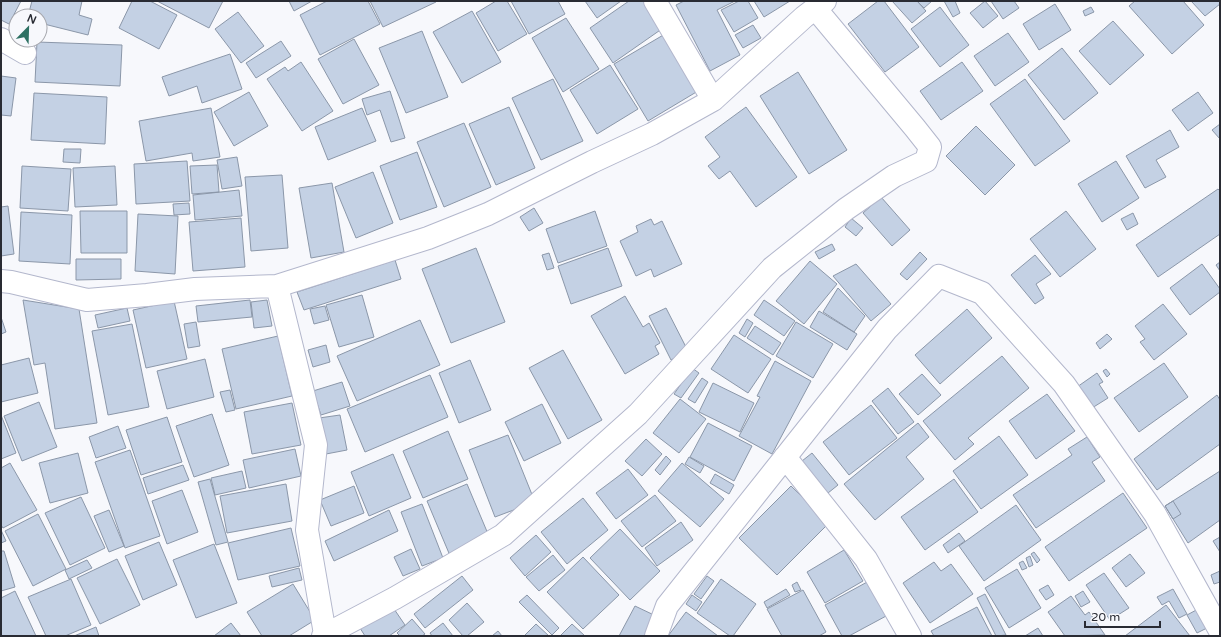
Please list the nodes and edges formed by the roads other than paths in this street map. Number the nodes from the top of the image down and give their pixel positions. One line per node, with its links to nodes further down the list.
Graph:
1 (655, 1): 5 (street)
2 (820, 4): 5 (street); 10 (street)
3 (1, 39): 4 (street)
4 (25, 53)
5 (713, 100): 7 (street)
6 (1, 281): 7 (street)
7 (277, 286): 10 (street)
8 (785, 457): 9 (street); 11 (street); 12 (street)
9 (1219, 626)
10 (325, 635)
11 (656, 636)
12 (910, 636)

